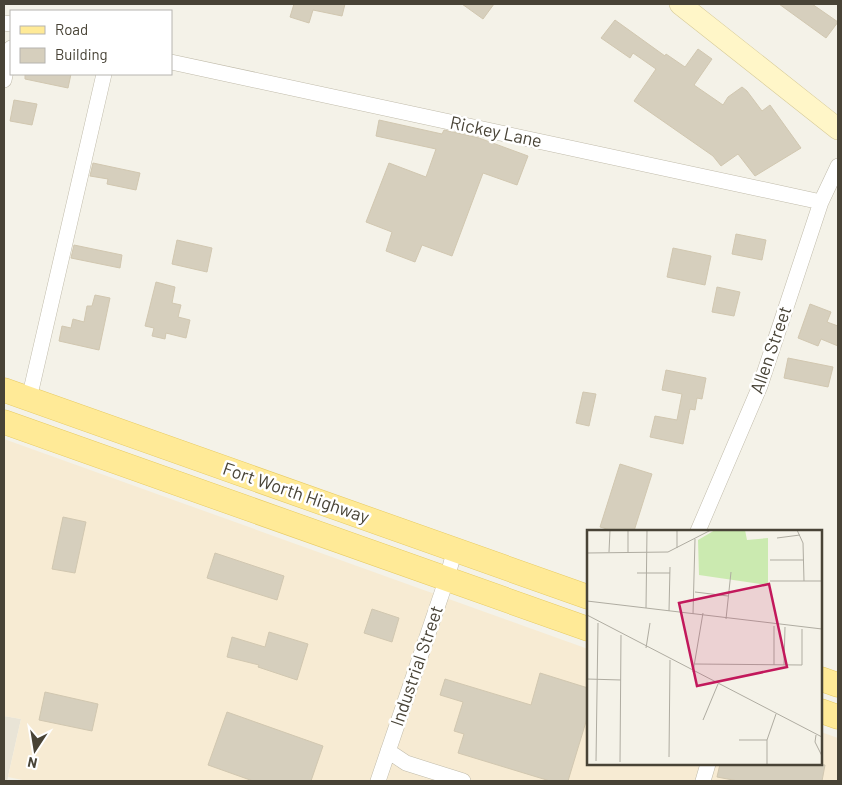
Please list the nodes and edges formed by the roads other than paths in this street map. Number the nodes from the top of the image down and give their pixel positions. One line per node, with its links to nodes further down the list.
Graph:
1 (680, 4): 6 (street)
2 (10, 53): 5 (street)
3 (172, 62): 8 (street, Rickey Lane)
4 (104, 75): 10 (street)
5 (4, 80)
6 (838, 129)
7 (838, 166): 8 (street, Allen Street)
8 (821, 202): 14 (street, Allen Street)
9 (4, 390): 10 (main road, Fort Worth Highway)
10 (29, 399): 12 (main road, Fort Worth Highway)
11 (4, 422): 13 (main road, Fort Worth Highway)
12 (123, 432): 13 (main road); 15 (main road, Fort Worth Highway)
13 (114, 461): 16 (main road, Fort Worth Highway)
14 (698, 530)
15 (455, 550): 16 (street, Industrial Street); 17 (main road, Fort Worth Highway)
16 (447, 578): 18 (main road, Fort Worth Highway); 23 (street, Industrial Street)
17 (587, 597)
18 (587, 629)
19 (822, 679): 20 (main road)
20 (838, 685)
21 (822, 711): 22 (main road)
22 (838, 717)
23 (388, 751): 25 (street, Industrial Street); 26 (street)
24 (708, 765): 27 (street)
25 (378, 781)
26 (463, 781)
27 (704, 781)

